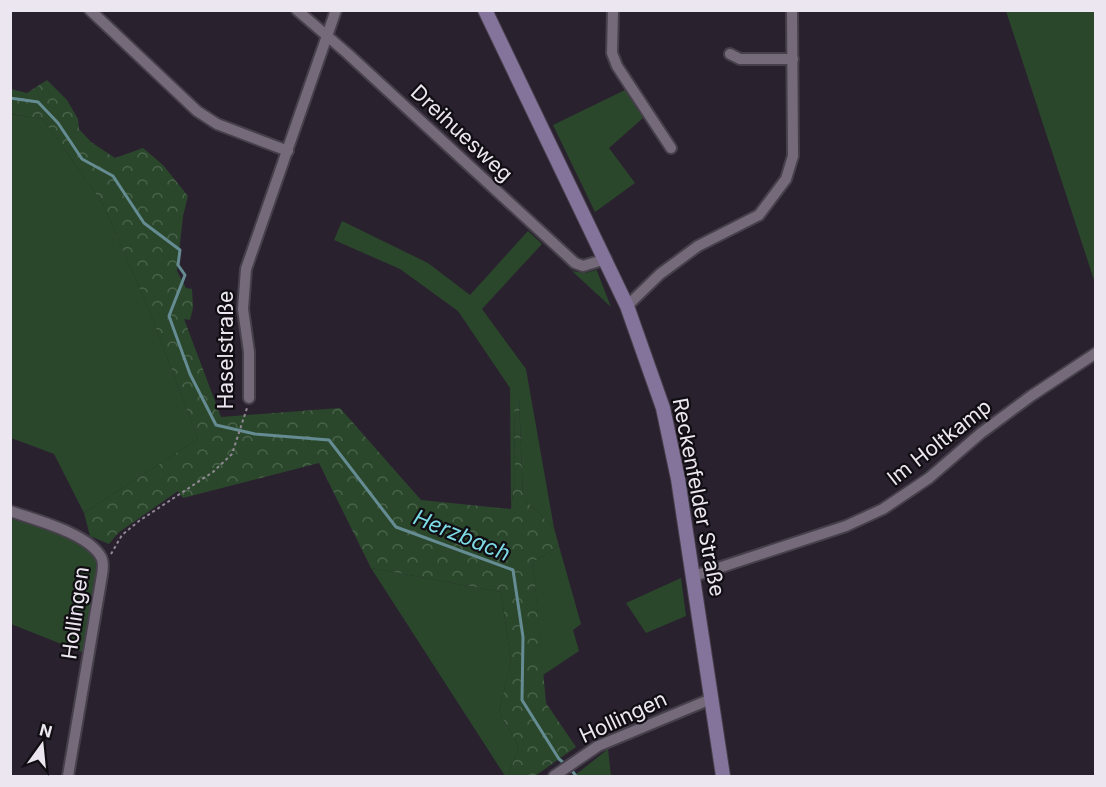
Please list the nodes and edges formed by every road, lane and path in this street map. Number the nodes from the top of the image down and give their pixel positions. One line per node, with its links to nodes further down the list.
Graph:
1 (90, 10): 11 (street)
2 (297, 10): 7 (street, Dreihuesweg)
3 (336, 10): 7 (street, Haselstraße)
4 (485, 10): 12 (street, Reckenfelder Straße)
5 (613, 10): 10 (street)
6 (792, 10): 9 (street)
7 (328, 38): 11 (street, Haselstraße); 12 (street, Dreihuesweg)
8 (730, 54): 9 (street)
9 (793, 59): 13 (street)
10 (671, 148)
11 (288, 151): 15 (street, Haselstraße)
12 (606, 259): 13 (street, Reckenfelder Straße)
13 (627, 306): 17 (street, Reckenfelder Straße)
14 (1095, 352): 20 (street, Im Holtkamp)
15 (249, 398): 19 (path, Haselstraße)
16 (10, 511): 19 (street, Hollingen)
17 (689, 547): 18 (path); 20 (street, Reckenfelder Straße)
18 (715, 558)
19 (103, 570): 23 (street, Hollingen)
20 (694, 576): 21 (street, Reckenfelder Straße)
21 (711, 699): 22 (street, Hollingen); 24 (street, Reckenfelder Straße)
22 (557, 774)
23 (68, 777)
24 (723, 777)

